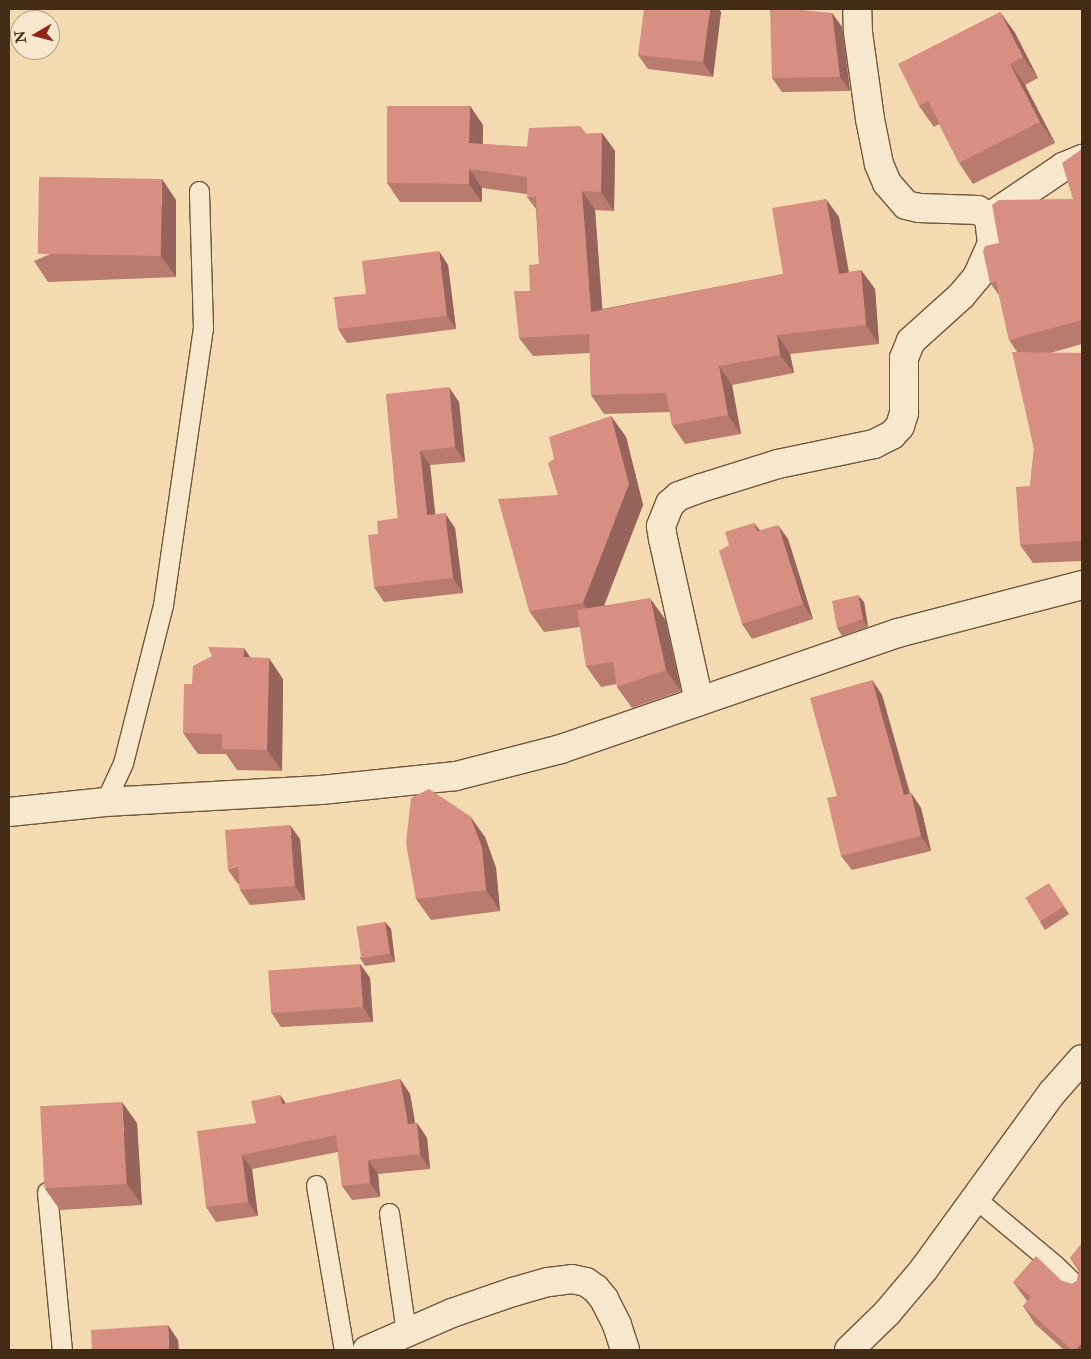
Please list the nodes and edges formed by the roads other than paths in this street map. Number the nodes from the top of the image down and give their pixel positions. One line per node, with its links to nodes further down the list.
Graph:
1 (857, 9): 4 (street)
2 (1082, 159): 4 (street)
3 (199, 191): 7 (lane)
4 (989, 217): 6 (street)
5 (1082, 585): 6 (street)
6 (699, 701): 7 (street)
7 (105, 802): 8 (street)
8 (9, 812)
9 (1082, 1059): 12 (street)
10 (316, 1185): 17 (lane)
11 (47, 1192): 16 (lane)
12 (976, 1199): 14 (lane); 20 (street)
13 (389, 1213): 15 (lane)
14 (1082, 1291)
15 (406, 1332): 18 (street); 19 (street)
16 (62, 1350)
17 (344, 1350)
18 (367, 1350)
19 (625, 1350)
20 (849, 1350)

